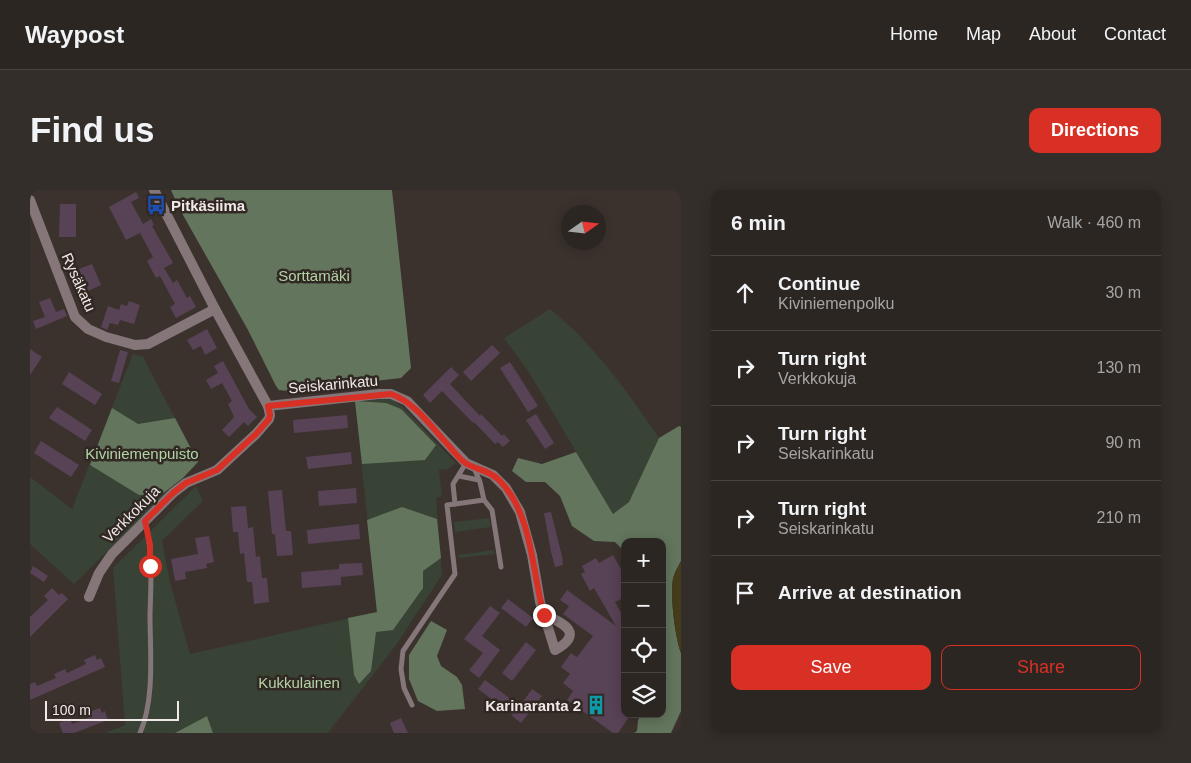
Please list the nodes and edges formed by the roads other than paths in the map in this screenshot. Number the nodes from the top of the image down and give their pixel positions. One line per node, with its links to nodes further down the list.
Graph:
1 (154, 190): 3 (street)
2 (30, 200): 3 (street, Rysäkatu)
3 (215, 309): 4 (street)
4 (268, 406): 5 (street, Seiskarinkatu); 10 (street, Verkkokuja)
5 (470, 465): 6 (lane); 7 (lane); 13 (street, Seiskarinkatu)
6 (459, 476): 7 (lane); 9 (lane)
7 (479, 480): 8 (lane)
8 (484, 500): 9 (lane); 11 (lane)
9 (455, 504): 14 (lane)
10 (145, 521): 12 (street, Verkkokuja); 15 (lane)
11 (501, 567)
12 (89, 597)
13 (544, 615)
14 (412, 705)
15 (140, 733)

